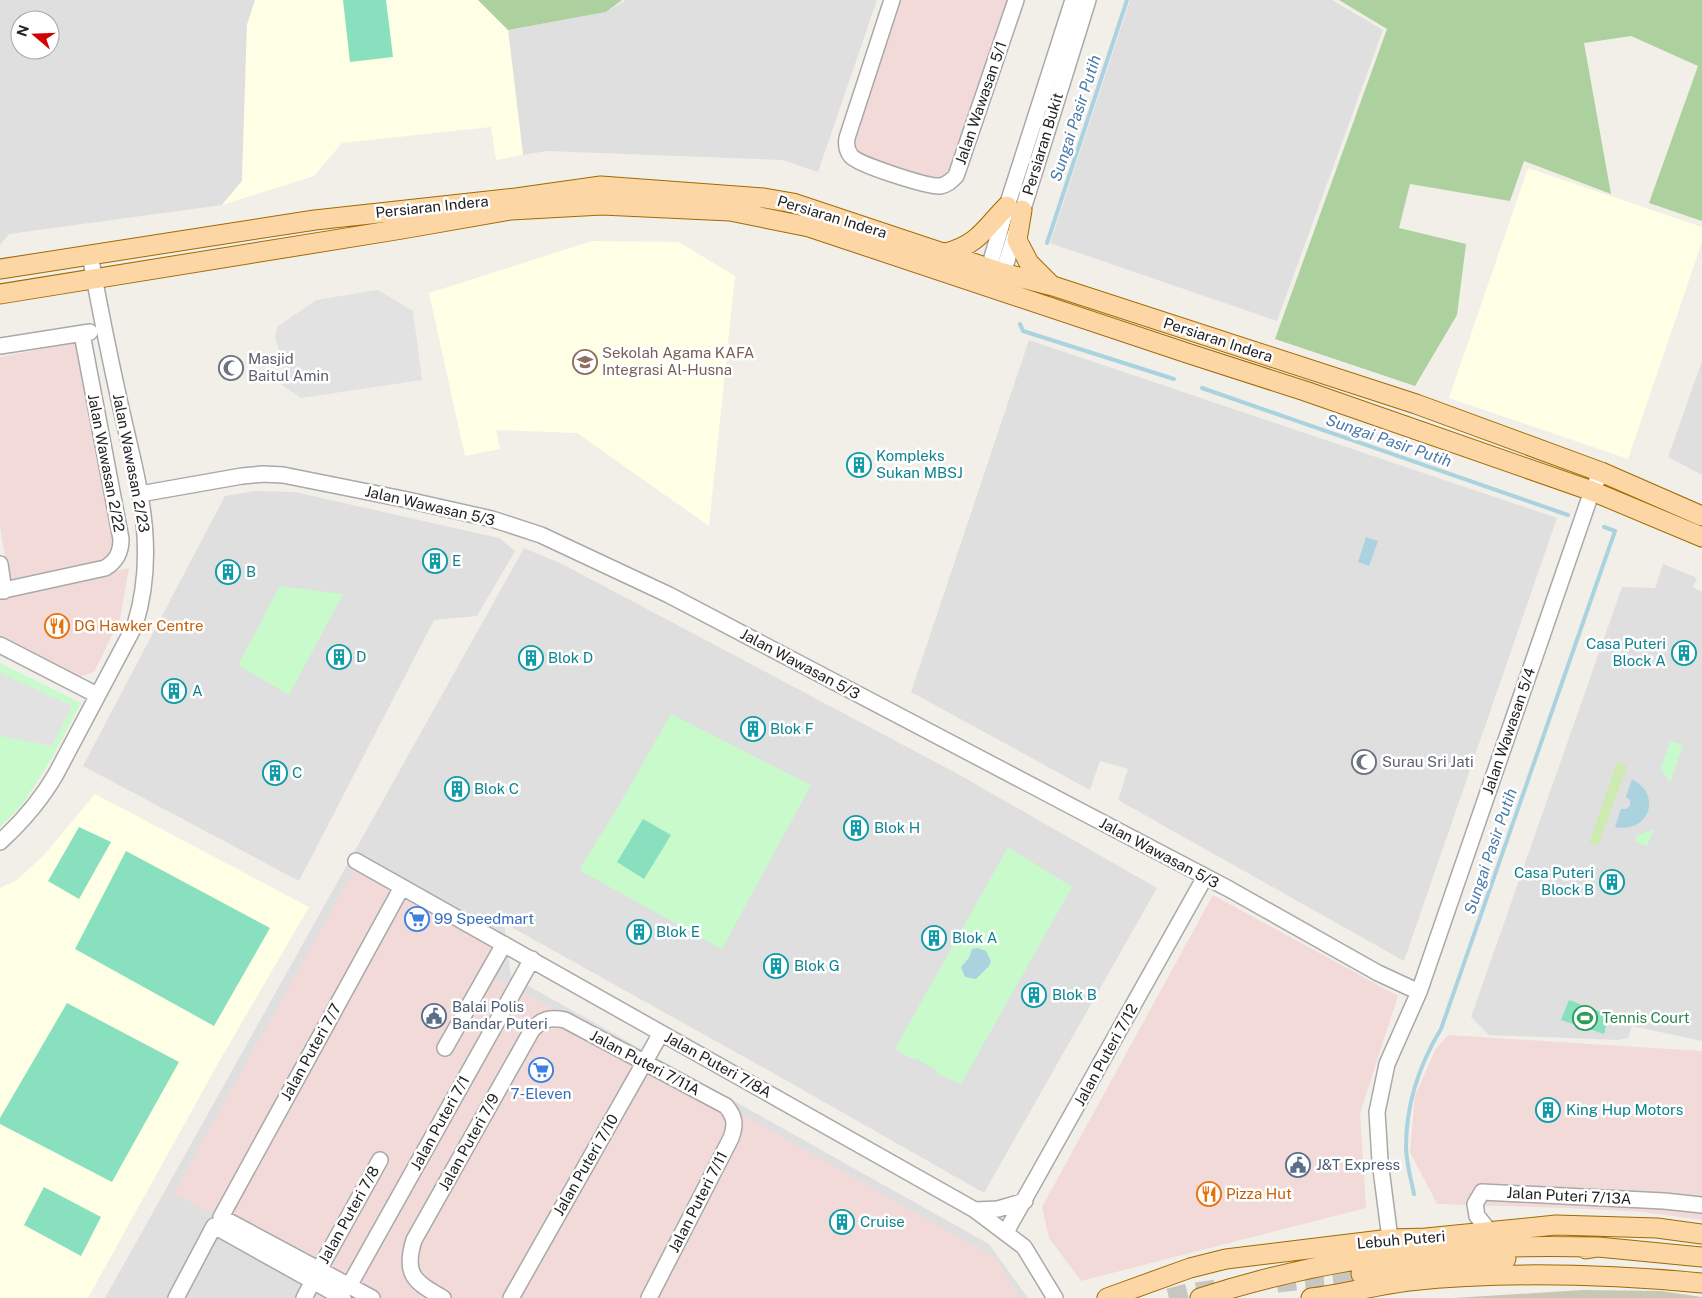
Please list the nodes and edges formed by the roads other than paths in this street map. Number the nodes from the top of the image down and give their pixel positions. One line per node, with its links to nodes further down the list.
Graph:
1 (892, 0): 2 (street, Jalan Wawasan 5/1)
2 (1016, 0)
3 (1073, 0): 5 (street, Persiaran Bukit)
4 (1088, 0): 5 (street, Persiaran Bukit)
5 (1015, 208): 6 (main road); 9 (street, Persiaran Bukit); 11 (main road)
6 (946, 253): 7 (main road, Persiaran Indera); 9 (main road, Persiaran Indera)
7 (90, 254): 8 (main road, Persiaran Indera); 10 (street, Jalan Wawasan 2/23)
8 (0, 268)
9 (994, 278): 10 (main road, Persiaran Indera); 11 (main road, Persiaran Indera); 17 (main road, Persiaran Indera)
10 (94, 279): 12 (main road, Persiaran Indera); 13 (street, Jalan Wawasan 2/23)
11 (1053, 286): 16 (main road, Persiaran Indera)
12 (0, 294)
13 (104, 329): 14 (street); 18 (street, Jalan Wawasan 2/23)
14 (82, 334): 15 (street); 22 (street, Jalan Wawasan 2/22)
15 (0, 346)
16 (1601, 472): 17 (street, Jalan Wawasan 5/4); 19 (main road, Persiaran Indera)
17 (1592, 491): 20 (main road, Persiaran Indera); 31 (street, Jalan Wawasan 5/4)
18 (140, 494): 24 (street, Jalan Wawasan 2/23); 27 (street, Jalan Wawasan 5/3)
19 (1702, 516)
20 (1702, 537)
21 (0, 564): 22 (street)
22 (2, 591)
23 (0, 645): 24 (street)
24 (98, 695): 25 (street, Jalan Wawasan 2/23)
25 (0, 842)
26 (356, 861): 28 (street, Jalan Puteri 7/8A)
27 (1206, 877): 31 (street, Jalan Wawasan 5/3); 38 (street, Jalan Puteri 7/12)
28 (402, 887): 29 (street, Jalan Puteri 7/8A); 41 (street, Jalan Puteri 7/7)
29 (504, 944): 30 (street, Jalan Puteri 7/8A); 34 (street)
30 (532, 960): 33 (street, Jalan Puteri 7/8A); 53 (street, Jalan Puteri 7/1)
31 (1419, 992): 46 (street)
32 (565, 1020): 35 (street, Jalan Puteri 7/11A); 58 (street, Jalan Puteri 7/9)
33 (662, 1033): 35 (street, Jalan Puteri 7/10); 40 (street, Jalan Puteri 7/8A)
34 (445, 1048)
35 (644, 1062): 36 (street, Jalan Puteri 7/11A); 59 (street, Jalan Puteri 7/10)
36 (726, 1106): 60 (street, Jalan Puteri 7/11)
37 (380, 1160): 51 (street, Jalan Puteri 7/8)
38 (1025, 1201): 40 (street); 42 (street, Jalan Puteri 7/12); 45 (street)
39 (1702, 1205): 43 (street, Jalan Puteri 7/13A)
40 (975, 1210): 42 (street, Jalan Puteri 7/8A)
41 (218, 1222): 51 (street); 55 (street, Jalan Puteri 7/7)
42 (1006, 1232): 45 (street, Jalan Puteri 7/8A)
43 (1490, 1232): 44 (main road, Lebuh Puteri); 46 (main road, Lebuh Puteri)
44 (1702, 1234)
45 (1024, 1247): 61 (street, Jalan Puteri 7/8A)
46 (1390, 1247): 47 (main road); 48 (main road); 62 (main road, Lebuh Puteri); 63 (main road)
47 (1598, 1247): 49 (main road, Lebuh Puteri); 50 (main road, Lebuh Puteri)
48 (1702, 1248)
49 (1702, 1257)
50 (1361, 1274)
51 (316, 1276): 53 (street); 56 (street, Jalan Puteri 7/8)
52 (1702, 1283): 54 (main road)
53 (346, 1292): 57 (street)
54 (1335, 1296): 64 (main road)
55 (176, 1298)
56 (304, 1298)
57 (372, 1298)
58 (443, 1298)
59 (511, 1298)
60 (649, 1298)
61 (1055, 1298)
62 (1107, 1298)
63 (1200, 1298)
64 (1311, 1298)

